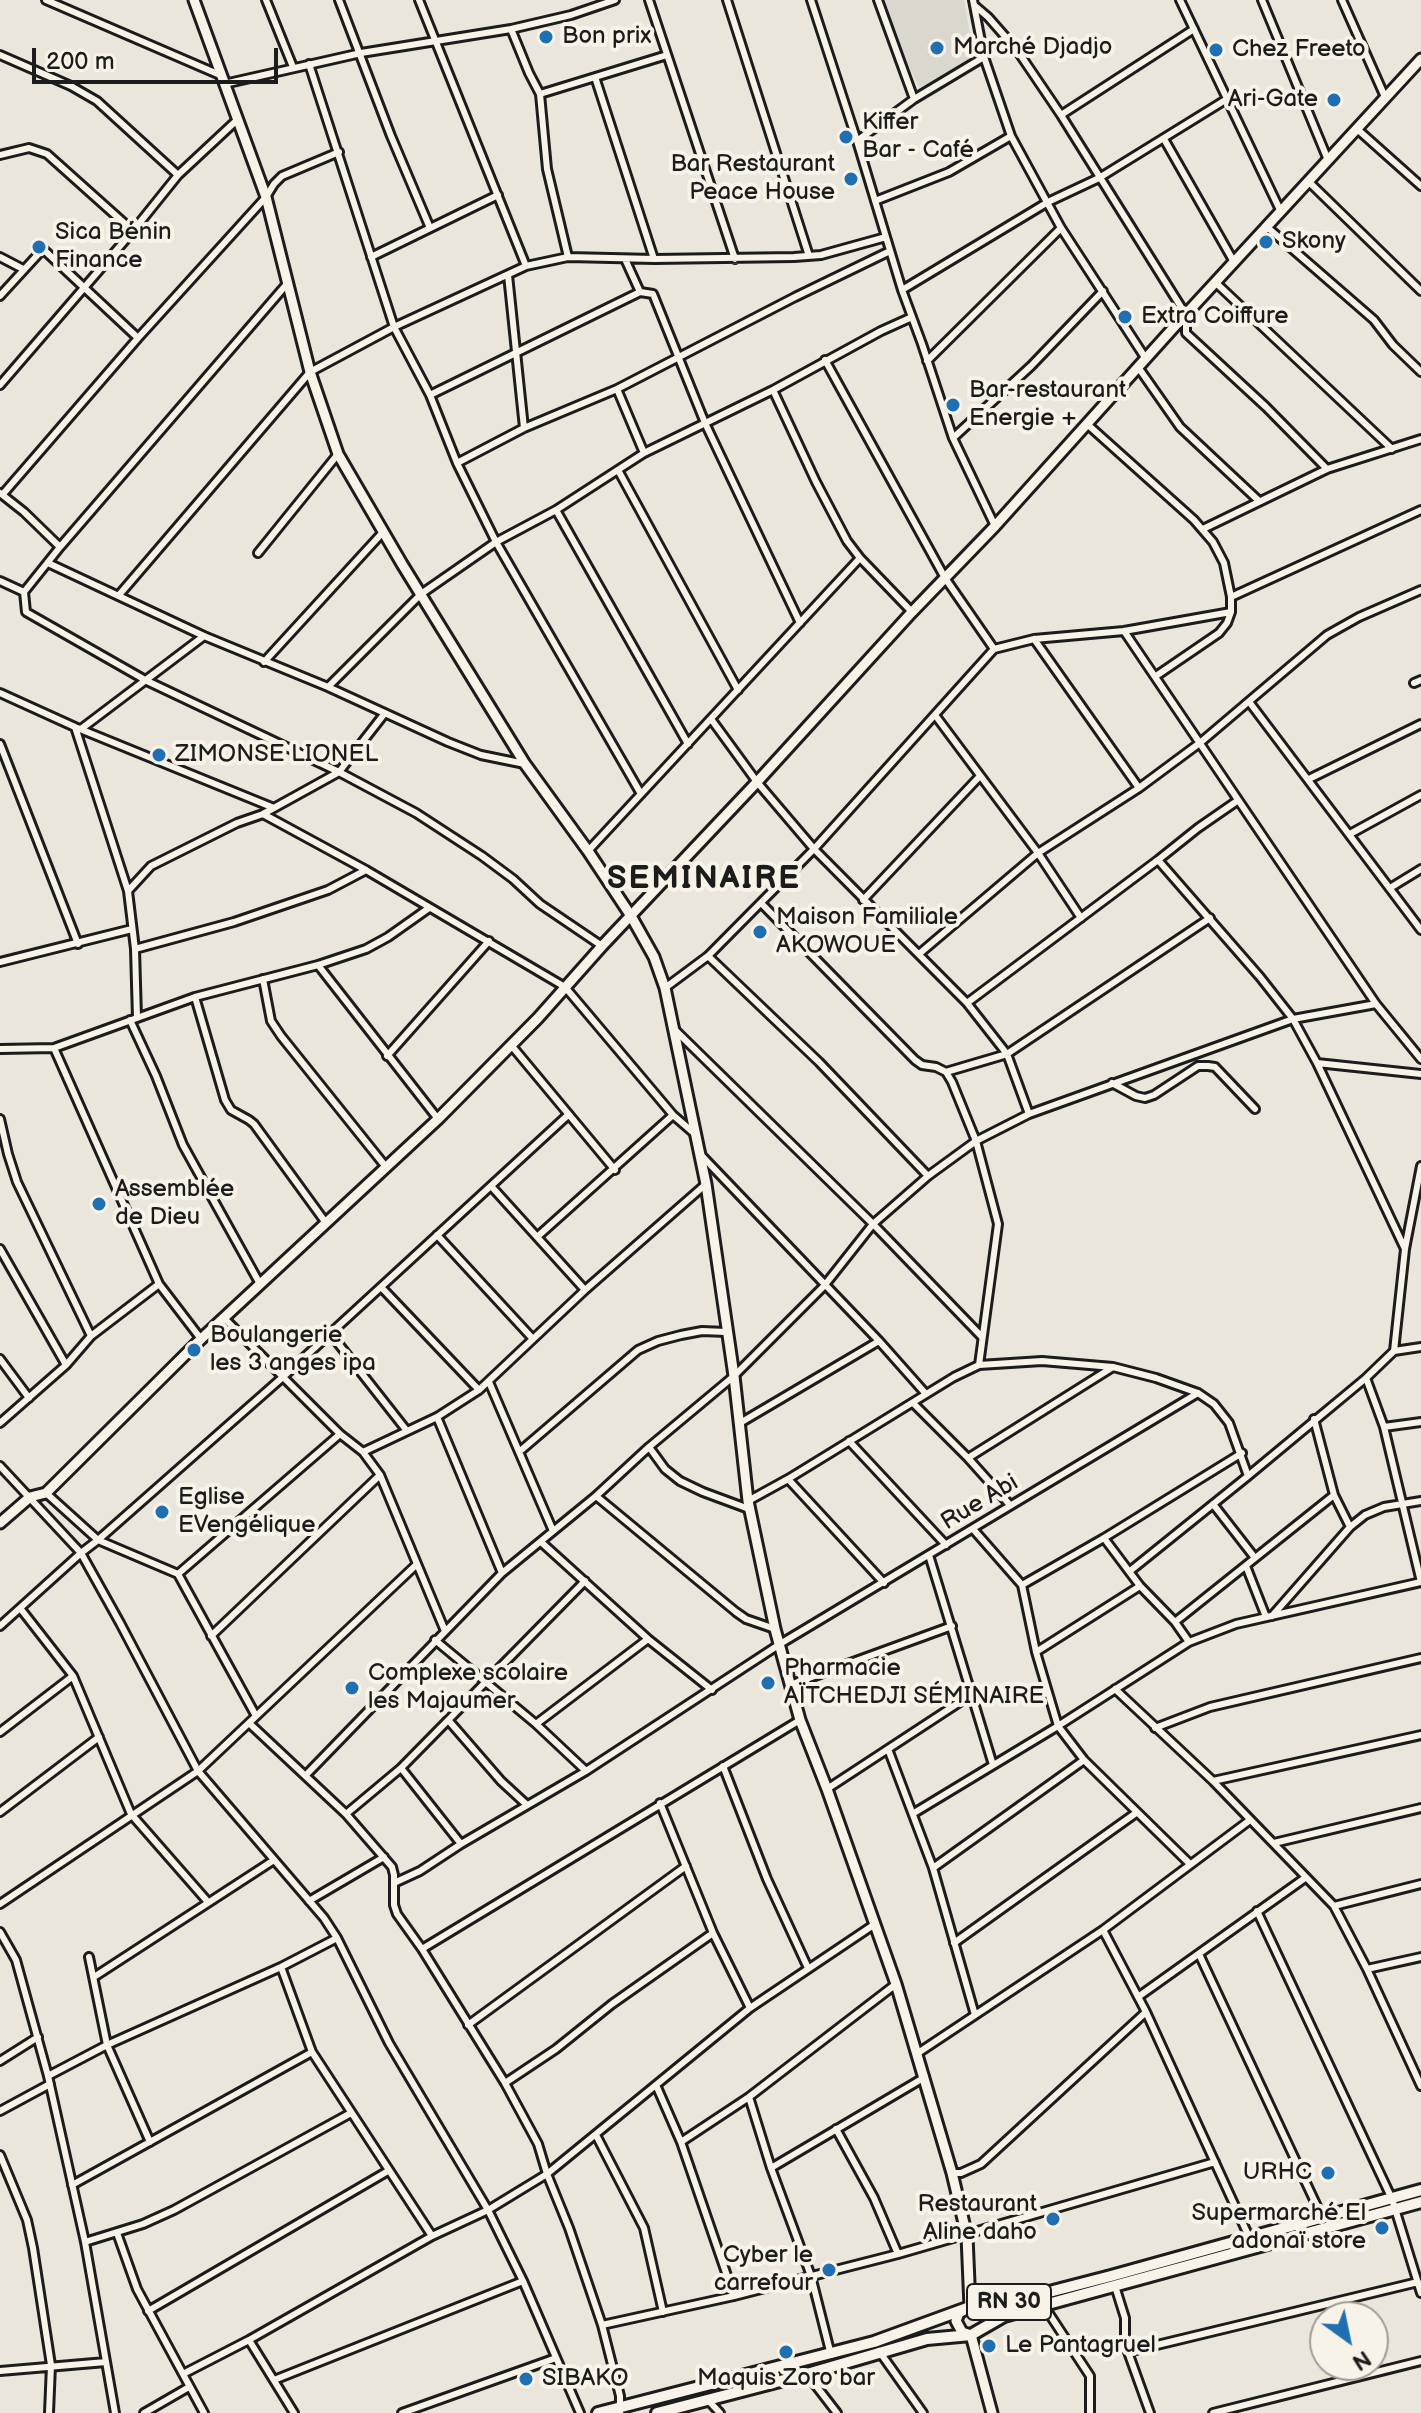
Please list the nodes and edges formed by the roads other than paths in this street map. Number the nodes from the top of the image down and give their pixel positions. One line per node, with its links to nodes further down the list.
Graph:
1 (46, 0): 26 (street)
2 (194, 0): 26 (street)
3 (266, 0): 24 (street)
4 (339, 0): 18 (street)
5 (419, 0): 17 (street)
6 (615, 0): 15 (street)
7 (649, 0): 20 (street)
8 (727, 0): 57 (street)
9 (811, 0): 36 (street)
10 (878, 0): 29 (street)
11 (1180, 0): 16 (street)
12 (1262, 0): 39 (street)
13 (1342, 0): 28 (street)
14 (974, 3): 21 (street); 31 (street)
15 (511, 29): 17 (street); 27 (street)
16 (1194, 29): 30 (street); 31 (street)
17 (436, 40): 18 (street); 46 (street)
18 (361, 53): 23 (street); 52 (street)
19 (0, 55): 41 (street)
20 (667, 55): 25 (street); 63 (street)
21 (984, 57): 29 (street); 34 (street)
22 (1421, 59): 28 (street)
23 (309, 64): 24 (street); 37 (street)
24 (293, 67): 26 (street)
25 (595, 77): 27 (street); 62 (street)
26 (222, 80): 32 (street)
27 (540, 94): 60 (street)
28 (1385, 97): 33 (street)
29 (914, 99): 36 (street)
30 (1227, 99): 35 (street); 50 (street)
31 (1061, 115): 42 (street)
32 (237, 120): 41 (street); 47 (street)
33 (1356, 128): 39 (street); 43 (street)
34 (1011, 136): 48 (street); 49 (street)
35 (1164, 139): 42 (street); 64 (street)
36 (857, 141): 48 (street)
37 (339, 152): 47 (street); 59 (street)
38 (0, 155): 54 (street)
39 (1328, 160): 44 (street)
40 (1421, 173): 43 (street)
41 (178, 175): 54 (street)
42 (1099, 178): 49 (street); 76 (street)
43 (1414, 180): 45 (street)
44 (1308, 181): 50 (street); 73 (street)
45 (1421, 186)
46 (498, 195): 52 (street); 65 (street)
47 (266, 197): 69 (street); 79 (street)
48 (875, 201): 55 (street)
49 (1048, 202): 53 (street); 71 (street)
50 (1281, 212): 51 (street)
51 (1267, 227): 64 (street); 87 (street)
52 (430, 228): 59 (street)
53 (1061, 228): 72 (street); 84 (street)
54 (133, 231): 70 (street)
55 (886, 237): 56 (street); 57 (street)
56 (890, 251): 71 (street); 81 (street)
57 (809, 256): 63 (street)
58 (0, 257): 66 (street)
59 (371, 257): 78 (street)
60 (568, 257): 61 (street); 65 (street)
61 (625, 259): 62 (street); 74 (street)
62 (654, 259): 63 (street)
63 (735, 259)
64 (1234, 262): 68 (street)
65 (526, 266): 67 (street)
66 (23, 269): 70 (street); 75 (street)
67 (508, 275): 78 (street); 80 (street)
68 (1215, 282): 76 (street); 97 (street)
69 (286, 285): 86 (street); 111 (street)
70 (84, 288): 79 (street); 88 (street)
71 (902, 290): 77 (street)
72 (1103, 291): 82 (street); 95 (street)
73 (1421, 291)
74 (640, 292): 80 (street); 81 (street)
75 (0, 296)
76 (1186, 315): 82 (street); 101 (street)
77 (912, 317): 83 (street); 84 (street)
78 (394, 327): 86 (street); 91 (street)
79 (138, 338): 103 (street)
80 (515, 352): 91 (street); 94 (street)
81 (678, 356): 89 (street); 92 (street)
82 (1146, 359): 85 (street)
83 (825, 360): 90 (street); 115 (street)
84 (927, 361): 95 (street)
85 (1138, 367): 93 (street); 104 (street)
86 (310, 372): 99 (street); 120 (street)
87 (1421, 372)
88 (0, 385)
89 (617, 389): 94 (street); 98 (street)
90 (773, 390): 92 (street); 113 (street)
91 (430, 395): 100 (street)
92 (705, 423): 98 (street); 124 (street)
93 (1087, 424): 107 (street); 108 (street)
94 (524, 428): 100 (street)
95 (953, 438): 107 (street)
96 (1421, 439): 97 (street)
97 (1392, 449): 101 (street)
98 (644, 453): 102 (street)
99 (338, 454): 109 (street); 112 (street)
100 (457, 463): 110 (street)
101 (1327, 469): 104 (street)
102 (618, 470): 105 (street); 133 (street)
103 (1, 494): 111 (street)
104 (1259, 501): 108 (street)
105 (556, 510): 110 (street); 143 (street)
106 (1421, 510): 121 (street)
107 (995, 526): 115 (street)
108 (1203, 529): 121 (street)
109 (384, 531): 119 (street); 129 (street)
110 (496, 542): 119 (street); 150 (street)
111 (60, 547): 114 (street)
112 (258, 553)
113 (860, 558): 122 (street); 124 (street)
114 (48, 563): 118 (street); 120 (street)
115 (945, 578): 122 (street); 128 (street)
116 (0, 581): 118 (street)
117 (1421, 590): 135 (street)
118 (24, 592): 131 (street)
119 (421, 594): 132 (street); 144 (street)
120 (119, 595): 126 (street)
121 (1231, 597): 123 (street)
122 (912, 612): 148 (street)
123 (1231, 612): 125 (street); 130 (street)
124 (800, 623): 133 (street)
125 (1124, 631): 127 (street); 130 (street)
126 (204, 636): 129 (street); 131 (street)
127 (1034, 639): 128 (street); 149 (street)
128 (994, 649): 137 (street)
129 (264, 662): 132 (street)
130 (1156, 676): 141 (street)
131 (147, 681): 140 (street); 145 (street)
132 (328, 687): 136 (street)
133 (738, 690): 138 (street)
134 (0, 693): 140 (street)
135 (1250, 703): 141 (street); 147 (street)
136 (385, 713): 144 (street); 145 (street)
137 (935, 715): 146 (street); 156 (street)
138 (711, 719): 143 (street); 148 (street)
139 (1421, 724): 147 (street)
140 (78, 728): 153 (street); 163 (street)
141 (1201, 742): 149 (street); 152 (street)
142 (0, 744): 173 (street)
143 (688, 744): 150 (street)
144 (525, 764): 157 (street)
145 (339, 772): 153 (street); 174 (street)
146 (980, 776): 158 (street); 164 (street)
147 (1309, 779): 155 (street)
148 (757, 782): 156 (street); 167 (street)
149 (1139, 788): 158 (street)
150 (641, 794): 157 (street)
151 (1421, 795): 155 (street)
152 (1237, 801): 159 (street); 185 (street)
153 (274, 808): 154 (street)
154 (263, 814): 161 (street); 163 (street)
155 (1350, 834): 162 (street)
156 (814, 849): 164 (street); 165 (street)
157 (588, 851): 167 (street)
158 (1038, 853): 168 (street); 176 (street)
159 (1158, 860): 168 (street); 169 (street)
160 (1421, 869): 162 (street)
161 (366, 870): 166 (street); 175 (street)
162 (1390, 888): 171 (street)
163 (128, 891): 170 (street)
164 (863, 900): 176 (street)
165 (761, 903): 177 (street); 196 (street)
166 (429, 908): 172 (street); 179 (street)
167 (631, 916): 174 (street); 182 (street)
168 (1081, 918): 184 (street)
169 (1210, 918): 187 (street); 192 (street)
170 (132, 929): 173 (street); 175 (street)
171 (1421, 930)
172 (489, 941): 181 (street); 193 (street)
173 (78, 944): 178 (street)
174 (602, 946): 181 (street)
175 (135, 949): 186 (street)
176 (919, 954): 184 (street)
177 (708, 956): 182 (street); 211 (street)
178 (0, 962)
179 (318, 965): 180 (street); 193 (street)
180 (263, 979): 183 (street); 209 (street)
181 (565, 987): 189 (street); 202 (street)
182 (665, 988): 188 (street)
183 (195, 997): 186 (street); 215 (street)
184 (967, 1003): 192 (street)
185 (1376, 1004): 187 (street); 194 (street)
186 (133, 1019): 190 (street); 222 (street)
187 (1293, 1019): 195 (street); 198 (street)
188 (674, 1029): 205 (street); 216 (street)
189 (511, 1045): 201 (street); 204 (street)
190 (54, 1048): 191 (street); 221 (street)
191 (0, 1049)
192 (1007, 1054): 196 (street); 200 (street)
193 (387, 1056): 204 (street)
194 (1421, 1059)
195 (1317, 1063): 197 (street); 220 (street)
196 (946, 1072): 206 (street)
197 (1421, 1074)
198 (1112, 1083): 199 (street); 200 (street)
199 (1255, 1109)
200 (1029, 1114): 206 (street)
201 (568, 1115): 210 (street); 213 (street)
202 (673, 1115): 205 (street); 210 (street)
203 (0, 1119): 229 (street)
204 (438, 1119): 209 (street)
205 (696, 1136): 207 (street)
206 (976, 1141): 211 (street); 230 (street)
207 (700, 1154): 212 (street); 223 (street)
208 (1421, 1166): 214 (street)
209 (386, 1167): 215 (street)
210 (615, 1170): 218 (street)
211 (928, 1176): 216 (street)
212 (706, 1184): 225 (street); 227 (street)
213 (491, 1186): 217 (street); 218 (street)
214 (1418, 1203): 220 (street)
215 (326, 1223): 222 (street)
216 (873, 1224): 223 (street); 230 (street)
217 (437, 1235): 224 (street); 232 (street)
218 (537, 1237): 225 (street)
219 (0, 1249): 237 (street)
220 (1405, 1249): 235 (street)
221 (159, 1284): 229 (street); 231 (street)
222 (260, 1284): 226 (street)
223 (824, 1286): 233 (street); 241 (street)
224 (381, 1287): 228 (street); 244 (street)
225 (585, 1290): 232 (street)
226 (224, 1318): 231 (street); 240 (street)
227 (726, 1332): 241 (street); 260 (street)
228 (330, 1333): 240 (street); 255 (street)
229 (91, 1336): 237 (street)
230 (982, 1337): 238 (street)
231 (201, 1339): 267 (street)
232 (533, 1339): 243 (street)
233 (879, 1341): 246 (street); 253 (street)
234 (1421, 1347): 235 (street)
235 (1394, 1351): 242 (street)
236 (0, 1359): 247 (street)
237 (66, 1365): 247 (street)
238 (979, 1365): 239 (street); 246 (street)
239 (1113, 1367): 245 (street); 262 (street)
240 (284, 1376): 256 (street); 281 (street)
241 (734, 1376): 253 (street); 258 (street)
242 (1366, 1378): 250 (street); 254 (street)
243 (489, 1382): 244 (street); 260 (street)
244 (479, 1390): 249 (street)
245 (1198, 1393): 261 (street); 275 (street, Rue Abi)
246 (926, 1394): 248 (street)
247 (29, 1398): 252 (street)
248 (913, 1403): 257 (street); 262 (street)
249 (437, 1417): 255 (street); 290 (street)
250 (1314, 1419): 265 (street); 268 (street)
251 (1421, 1422): 254 (street)
252 (0, 1423)
253 (740, 1423): 274 (street)
254 (1384, 1427): 273 (street)
255 (407, 1431): 259 (street)
256 (340, 1434): 259 (street); 291 (street)
257 (849, 1441): 266 (street); 283 (street)
258 (649, 1447): 269 (street); 274 (street)
259 (363, 1452): 264 (street)
260 (519, 1452): 279 (street)
261 (1242, 1453): 265 (street); 280 (street)
262 (968, 1458): 275 (street)
263 (0, 1466): 270 (street)
264 (380, 1475): 287 (street); 304 (street)
265 (1248, 1476): 272 (street)
266 (788, 1479): 274 (street); 294 (street)
267 (46, 1493): 270 (street); 281 (street)
268 (1334, 1495): 277 (street); 286 (street)
269 (596, 1496): 279 (street); 302 (street)
270 (30, 1497): 276 (street); 284 (street)
271 (1421, 1501): 273 (street)
272 (1213, 1504): 286 (street); 289 (street)
273 (1402, 1504): 277 (street); 293 (street)
274 (748, 1505): 302 (street)
275 (1010, 1505): 278 (street, Rue Abi)
276 (0, 1523)
277 (1350, 1527): 298 (street)
278 (973, 1529): 283 (street, Rue Abi); 295 (street)
279 (553, 1531): 282 (street)
280 (1104, 1538): 289 (street); 295 (street)
281 (98, 1540): 284 (street); 291 (street)
282 (541, 1542): 290 (street); 292 (street)
283 (946, 1545): 285 (street, Rue Abi)
284 (81, 1553): 297 (street); 332 (street)
285 (929, 1555): 294 (street, Rue Abi); 301 (street)
286 (1255, 1558): 288 (street)
287 (416, 1565): 303 (street); 317 (street)
288 (1246, 1566): 298 (street); 299 (street)
289 (1130, 1571): 296 (street)
290 (502, 1573): 303 (street)
291 (178, 1574): 304 (street)
292 (585, 1581): 305 (street); 312 (street)
293 (1421, 1582): 298 (street)
294 (884, 1583): 308 (street, Rue Abi)
295 (1022, 1585): 309 (street)
296 (1140, 1586): 299 (street); 309 (street)
297 (20, 1608): 300 (street); 311 (street)
298 (1269, 1616): 307 (street)
299 (1175, 1622): 307 (street)
300 (0, 1626)
301 (952, 1626): 313 (street); 316 (street)
302 (775, 1629): 308 (street)
303 (445, 1631): 306 (street)
304 (211, 1636): 317 (street)
305 (648, 1639): 315 (street); 321 (street)
306 (435, 1640): 312 (street); 334 (street)
307 (1189, 1642): 314 (street)
308 (780, 1644): 313 (street); 315 (street, Rue Abi)
309 (1036, 1652): 322 (street)
310 (1421, 1658): 323 (street)
311 (73, 1676): 324 (street); 326 (street)
312 (485, 1682): 319 (street); 321 (street)
313 (790, 1685): 318 (street)
314 (1115, 1689): 322 (street); 323 (street)
315 (712, 1690): 333 (street, Rue Abi)
316 (972, 1694): 327 (street); 329 (street)
317 (256, 1716): 320 (street)
318 (800, 1720): 330 (street); 336 (street)
319 (449, 1721): 331 (street); 338 (street)
320 (249, 1723): 332 (street); 334 (street)
321 (536, 1724): 333 (street)
322 (1058, 1726): 328 (street); 329 (street)
323 (1155, 1728): 335 (street)
324 (0, 1732)
325 (1421, 1735): 335 (street)
326 (99, 1737): 340 (street); 343 (street)
327 (888, 1749): 336 (street); 341 (street)
328 (1084, 1760): 342 (street); 352 (street)
329 (993, 1765): 341 (street)
330 (723, 1766): 337 (street); 373 (street)
331 (401, 1768): 344 (street); 347 (street)
332 (198, 1771): 343 (street); 349 (street)
333 (586, 1771): 338 (street, Rue Abi)
334 (306, 1775): 344 (street)
335 (1213, 1781): 345 (street)
336 (827, 1789): 361 (street)
337 (660, 1803): 351 (street); 368 (street)
338 (527, 1805): 347 (street, Rue Abi)
339 (1421, 1808): 346 (street)
340 (0, 1812)
341 (914, 1813): 352 (street)
342 (1136, 1813): 350 (street); 367 (street)
343 (131, 1814): 357 (street); 358 (street)
344 (346, 1814): 348 (street)
345 (1250, 1820): 346 (street); 350 (street)
346 (1274, 1843): 353 (street)
347 (461, 1844): 354 (street, Rue Abi)
348 (384, 1857): 354 (street); 356 (street)
349 (274, 1860): 356 (street); 357 (street)
350 (1190, 1864): 362 (street)
351 (686, 1866): 364 (street); 381 (street)
352 (933, 1868): 367 (street)
353 (1305, 1878): 359 (street); 360 (street)
354 (394, 1883): 368 (street)
355 (1421, 1884): 359 (street)
356 (309, 1901): 365 (street)
357 (208, 1902): 375 (street)
358 (0, 1904)
359 (1334, 1906): 374 (street)
360 (1257, 1911): 369 (street); 408 (street)
361 (875, 1924): 373 (street); 376 (street)
362 (1103, 1930): 377 (street); 380 (street)
363 (0, 1932): 366 (street)
364 (713, 1933): 378 (street); 389 (street)
365 (337, 1938): 372 (street); 409 (street)
366 (3, 1940): 382 (street)
367 (954, 1943): 380 (street)
368 (422, 1949): 381 (street)
369 (1199, 1954): 377 (street); 410 (street)
370 (89, 1957): 375 (street)
371 (1421, 1957): 374 (street)
372 (281, 1967): 383 (street); 384 (street)
373 (808, 1968): 378 (street)
374 (1367, 1969): 391 (street)
375 (94, 1977): 383 (street)
376 (896, 1984): 385 (street); 392 (street)
377 (1138, 1997): 379 (street)
378 (750, 2008): 390 (street)
379 (1146, 2012): 400 (street); 403 (street)
380 (975, 2015): 385 (street)
381 (468, 2025): 389 (street)
382 (38, 2037): 386 (street); 388 (street)
383 (107, 2045): 388 (street); 397 (street)
384 (312, 2052): 394 (street); 397 (street)
385 (918, 2053): 387 (street)
386 (0, 2061)
387 (925, 2077): 395 (street); 403 (street)
388 (49, 2080): 393 (street); 405 (street)
389 (505, 2083): 404 (street)
390 (656, 2085): 396 (street); 398 (street)
391 (1421, 2086)
392 (749, 2097): 398 (street); 401 (street)
393 (0, 2111)
394 (351, 2113): 402 (street); 411 (street)
395 (836, 2129): 401 (street); 416 (street)
396 (596, 2135): 404 (street); 427 (street)
397 (150, 2142): 405 (street)
398 (681, 2142): 423 (street)
399 (0, 2155): 437 (street)
400 (1215, 2162): 413 (street); 414 (street)
401 (771, 2168): 418 (street)
402 (388, 2171): 412 (street); 426 (street)
403 (952, 2173): 413 (street)
404 (547, 2174): 409 (street); 428 (street)
405 (72, 2185): 415 (street)
406 (1421, 2190): 408 (main road, RN 30)
407 (1421, 2202): 408 (main road, RN 30 / RN 30)
408 (1393, 2204): 410 (main road, RN 30); 417 (street); 421 (main road, RN 30 / RN 30)
409 (488, 2210): 412 (street); 419 (street)
410 (1322, 2217): 414 (main road, RN 30)
411 (117, 2233): 415 (street); 426 (street)
412 (432, 2236): 430 (street)
413 (967, 2236): 416 (street); 425 (street)
414 (1250, 2239): 425 (main road, RN 30)
415 (85, 2242): 436 (street)
416 (898, 2254): 418 (street)
417 (1418, 2271): 420 (street)
418 (811, 2276): 423 (street); 433 (street)
419 (523, 2281): 434 (street); 441 (street)
420 (1418, 2282): 422 (street); 432 (street)
421 (1115, 2286): 424 (main road, RN 30 / RN 30); 432 (street)
422 (1421, 2293)
423 (734, 2296): 427 (street)
424 (1044, 2306): 429 (main road, RN 30 / RN 30); 458 (street)
425 (970, 2307): 429 (street); 433 (main road, RN 30)
426 (148, 2311): 439 (street)
427 (663, 2312): 428 (street)
428 (602, 2325): 444 (street)
429 (971, 2335): 431 (main road, RN 30 / RN 30); 457 (street)
430 (249, 2340): 439 (street); 441 (street)
431 (879, 2351): 440 (main road, RN 30 / RN 30); 456 (street)
432 (1128, 2352): 459 (street)
433 (831, 2355): 444 (main road, RN 30)
434 (556, 2358): 450 (street); 451 (street)
435 (1421, 2361): 460 (street)
436 (106, 2362): 437 (street); 446 (street)
437 (51, 2365): 438 (street); 445 (street)
438 (0, 2371)
439 (183, 2374): 442 (street)
440 (807, 2374): 443 (main road, RN 30 / RN 30); 455 (street)
441 (274, 2380): 449 (street)
442 (189, 2387): 447 (street); 448 (street)
443 (707, 2399): 453 (main road, RN 30 / RN 30); 454 (street)
444 (620, 2410): 452 (main road, RN 30)
445 (49, 2413)
446 (115, 2413)
447 (144, 2413)
448 (204, 2413)
449 (294, 2413)
450 (402, 2413)
451 (580, 2413)
452 (598, 2413)
453 (657, 2413)
454 (720, 2413)
455 (837, 2413)
456 (923, 2413)
457 (992, 2413)
458 (1090, 2413)
459 (1150, 2413)
460 (1213, 2413)

